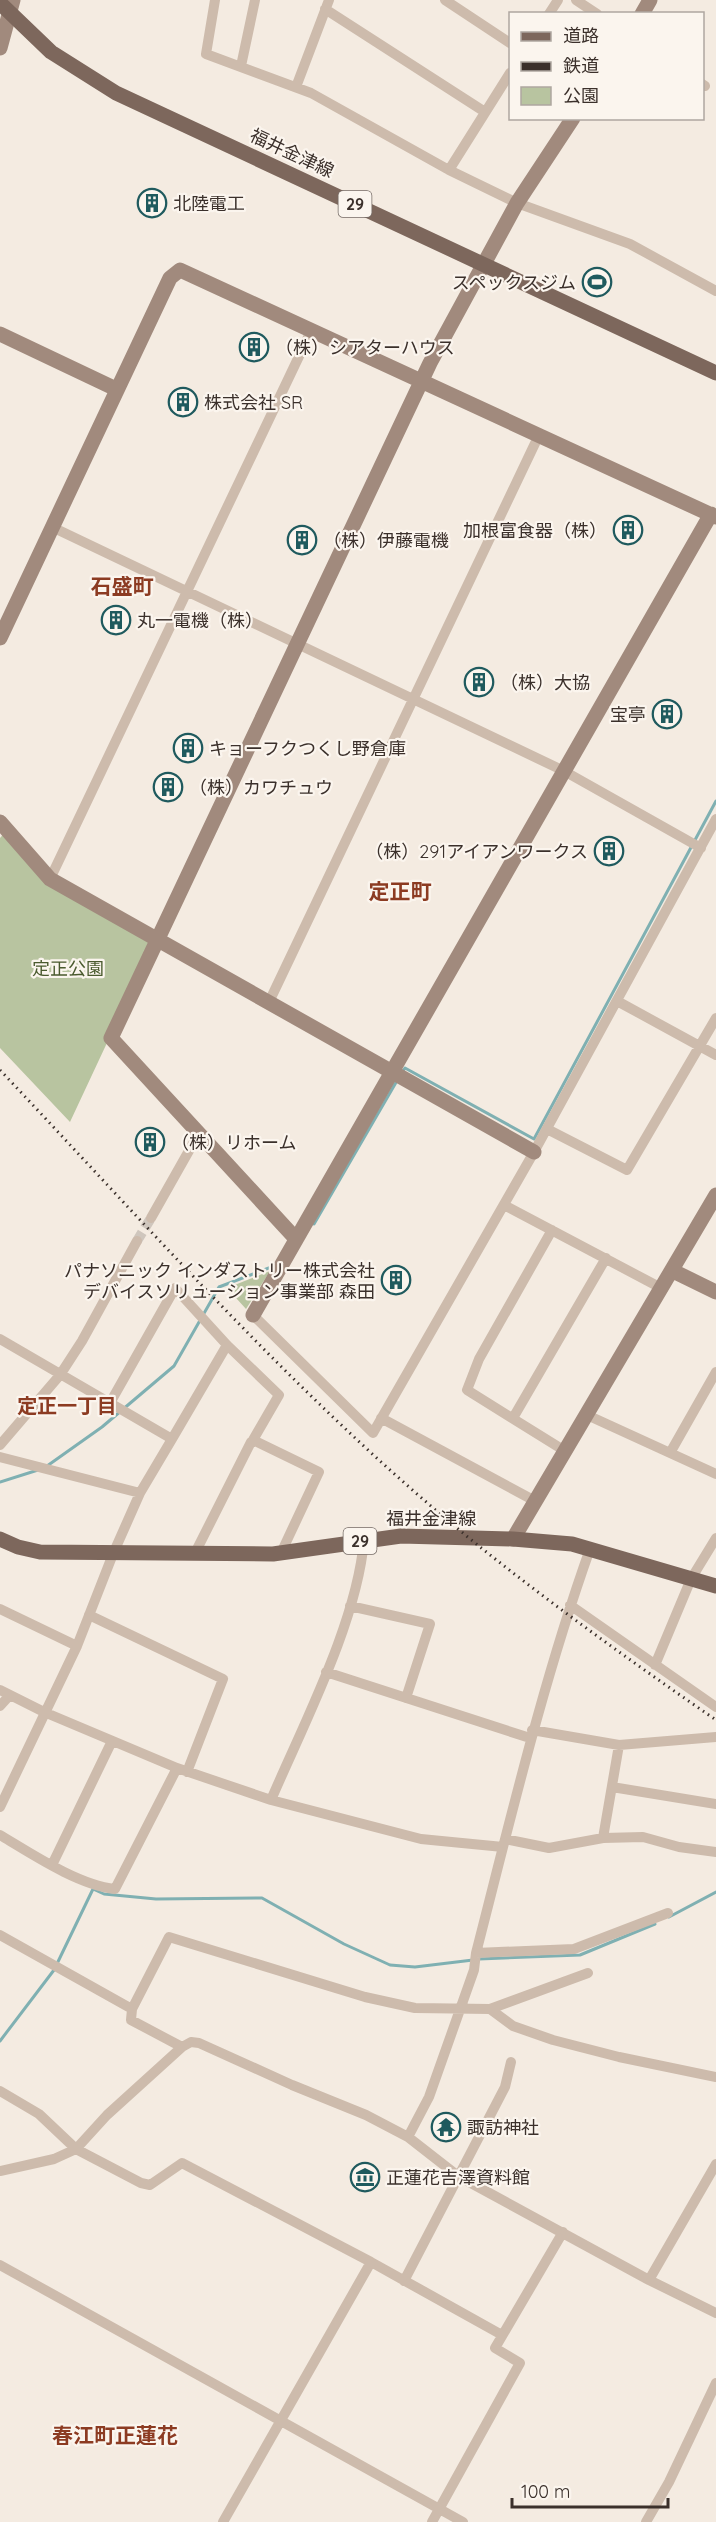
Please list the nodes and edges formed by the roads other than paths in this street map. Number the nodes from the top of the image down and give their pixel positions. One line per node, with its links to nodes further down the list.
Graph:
1 (215, 0): 10 (street)
2 (255, 0): 10 (street)
3 (445, 0): 8 (street)
4 (576, 0): 7 (street)
5 (7, 5): 9 (street); 17 (main road, 福井金津線 / 29)
6 (327, 5): 12 (street); 13 (street)
7 (594, 12)
8 (509, 42)
9 (0, 48)
10 (242, 66): 12 (street)
11 (509, 75): 13 (street)
12 (296, 87): 15 (street)
13 (485, 112): 15 (street)
14 (572, 120): 16 (street)
15 (449, 170): 16 (street)
16 (518, 203): 17 (street); 18 (street)
17 (483, 264): 21 (main road, 福井金津線 / 29); 22 (street)
18 (716, 291)
19 (312, 329): 22 (street); 23 (street); 27 (street)
20 (0, 334): 23 (street)
21 (715, 370)
22 (422, 380): 24 (street); 29 (street)
23 (116, 389): 26 (street)
24 (539, 435): 25 (street); 30 (street)
25 (714, 515): 31 (street)
26 (52, 527): 27 (street); 28 (street)
27 (188, 592): 29 (street); 35 (street)
28 (0, 638)
29 (296, 644): 30 (street); 36 (street)
30 (412, 698): 31 (street); 38 (street)
31 (564, 771): 34 (street); 42 (street)
32 (716, 819): 34 (street)
33 (2, 827): 35 (street)
34 (701, 848): 37 (street)
35 (51, 879): 36 (street)
36 (156, 938): 38 (street); 44 (street)
37 (617, 1001): 40 (street); 43 (street)
38 (269, 1002): 42 (street)
39 (716, 1018): 40 (street)
40 (700, 1046): 41 (street); 43 (street)
41 (716, 1055)
42 (392, 1071): 45 (street); 50 (street)
43 (547, 1129): 45 (street)
44 (199, 1133): 48 (street); 50 (street)
45 (534, 1152): 47 (street)
46 (716, 1195): 53 (street)
47 (504, 1205): 49 (street); 63 (street)
48 (151, 1218)
49 (552, 1230): 52 (street); 64 (street)
50 (296, 1239): 56 (street)
51 (136, 1241): 60 (street)
52 (606, 1258): 54 (street); 64 (street)
53 (673, 1271): 54 (street); 55 (street)
54 (663, 1288): 62 (street)
55 (716, 1292)
56 (253, 1315): 63 (street)
57 (0, 1340): 60 (street)
58 (226, 1345): 61 (street); 65 (street); 79 (street)
59 (716, 1372): 69 (street)
60 (60, 1375): 61 (street); 67 (street)
61 (110, 1403): 65 (street)
62 (587, 1415): 68 (street); 69 (street)
63 (381, 1418): 73 (street)
64 (513, 1418): 68 (street)
65 (172, 1438): 72 (street)
66 (251, 1442): 81 (street)
67 (0, 1445)
68 (566, 1451): 73 (street)
69 (670, 1453): 71 (street)
70 (0, 1457): 72 (street)
71 (716, 1474)
72 (140, 1493): 80 (street)
73 (535, 1501): 76 (street)
74 (716, 1538): 82 (street)
75 (0, 1539): 80 (main road, 福井金津線 / 29)
76 (513, 1539): 77 (main road, 福井金津線 / 29); 78 (main road, 福井金津線 / 29)
77 (364, 1540): 79 (main road, 福井金津線 / 29); 85 (street)
78 (591, 1549): 82 (main road, 福井金津線 / 29); 84 (street)
79 (282, 1553): 81 (main road, 福井金津線 / 29)
80 (113, 1554): 81 (main road, 福井金津線 / 29); 87 (street)
81 (194, 1555)
82 (691, 1578): 83 (main road, 福井金津線 / 29); 89 (street)
83 (716, 1586)
84 (570, 1605): 89 (street); 96 (street)
85 (350, 1606): 90 (street); 92 (street)
86 (0, 1610): 88 (street)
87 (89, 1615): 88 (street); 100 (street)
88 (77, 1646): 95 (street)
89 (656, 1665): 93 (street)
90 (326, 1672): 92 (street); 102 (street)
91 (5, 1693): 94 (street); 95 (street)
92 (406, 1698): 96 (street)
93 (715, 1702)
94 (0, 1706)
95 (44, 1712): 98 (street); 104 (street)
96 (531, 1734): 99 (street); 107 (street)
97 (716, 1737): 99 (street)
98 (112, 1741): 100 (street); 109 (street)
99 (619, 1745): 101 (street)
100 (182, 1770): 102 (street); 109 (street)
101 (612, 1786): 103 (street); 106 (street)
102 (271, 1800): 107 (street)
103 (716, 1804)
104 (0, 1807)
105 (0, 1835): 109 (street)
106 (603, 1838): 107 (street); 108 (street)
107 (504, 1843): 112 (street)
108 (716, 1852)
109 (52, 1865)
110 (668, 1913): 112 (street)
111 (0, 1935): 115 (street)
112 (476, 1953): 114 (street)
113 (588, 1973): 116 (street)
114 (461, 2007): 115 (street); 116 (street); 121 (street)
115 (132, 2009): 117 (street)
116 (490, 2009): 119 (street)
117 (182, 2047): 121 (street); 122 (street)
118 (511, 2062): 125 (street)
119 (716, 2077)
120 (0, 2091): 122 (street)
121 (408, 2138): 125 (street)
122 (76, 2149): 124 (street); 127 (street)
123 (716, 2164): 129 (street)
124 (0, 2171)
125 (458, 2176): 126 (street); 130 (street)
126 (563, 2232): 129 (street); 132 (street)
127 (370, 2262): 130 (street); 134 (street)
128 (0, 2265): 134 (street)
129 (649, 2280): 131 (street)
130 (404, 2281): 132 (street)
131 (716, 2313)
132 (502, 2335): 135 (street)
133 (716, 2383): 139 (street)
134 (280, 2420): 135 (street); 136 (street)
135 (440, 2509): 137 (street); 138 (street)
136 (224, 2522)
137 (432, 2522)
138 (463, 2522)
139 (646, 2522)

